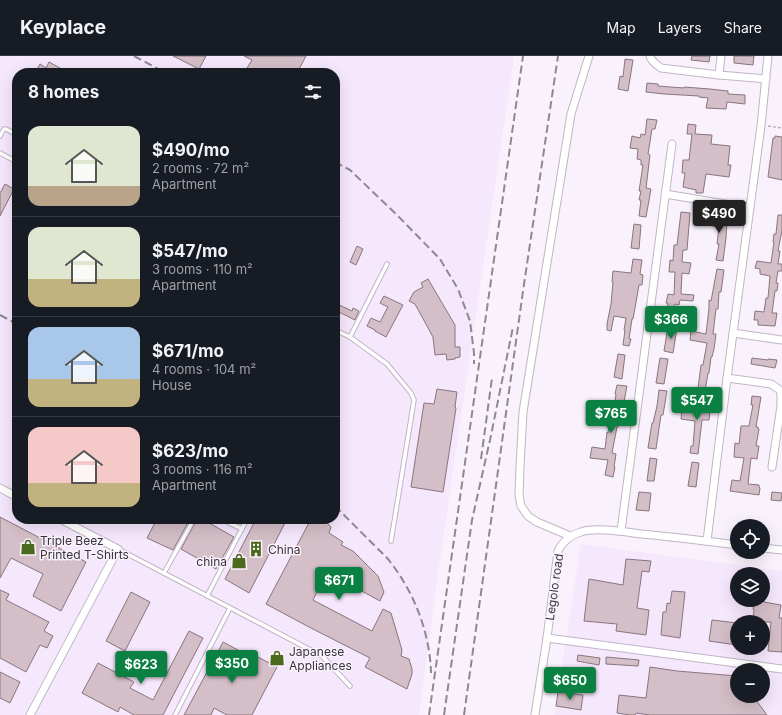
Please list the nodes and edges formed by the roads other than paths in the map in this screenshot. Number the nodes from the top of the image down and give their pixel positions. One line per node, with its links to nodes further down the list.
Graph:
1 (589, 56): 29 (street)
2 (650, 56): 5 (street)
3 (721, 56): 5 (street)
4 (768, 56): 6 (street)
5 (719, 76): 6 (street)
6 (766, 79): 13 (street)
7 (12, 131): 8 (lane)
8 (0, 136)
9 (672, 144): 12 (street)
10 (0, 153): 11 (lane)
11 (12, 159)
12 (665, 194): 13 (street); 28 (street)
13 (749, 208): 16 (street)
14 (387, 264): 17 (lane)
15 (340, 332): 17 (lane)
16 (733, 333): 18 (street); 19 (street)
17 (350, 337): 30 (lane)
18 (782, 338)
19 (727, 378): 20 (street); 31 (street)
20 (772, 467)
21 (0, 488): 22 (street)
22 (12, 494)
23 (70, 524): 33 (street)
24 (191, 524): 36 (lane)
25 (232, 524): 27 (lane)
26 (244, 524): 27 (lane)
27 (242, 529): 37 (lane)
28 (622, 531): 29 (street); 31 (street)
29 (570, 536): 39 (street, Legolo road)
30 (391, 541)
31 (707, 541): 32 (street)
32 (730, 544)
33 (118, 549): 36 (lane); 42 (street)
34 (770, 549): 35 (street)
35 (782, 550)
36 (164, 573): 37 (lane)
37 (207, 596): 38 (lane)
38 (230, 608): 41 (lane); 43 (lane)
39 (547, 638): 40 (street); 44 (street, Legolo road)
40 (782, 669)
41 (350, 686)
42 (30, 715)
43 (175, 715)
44 (536, 715)

